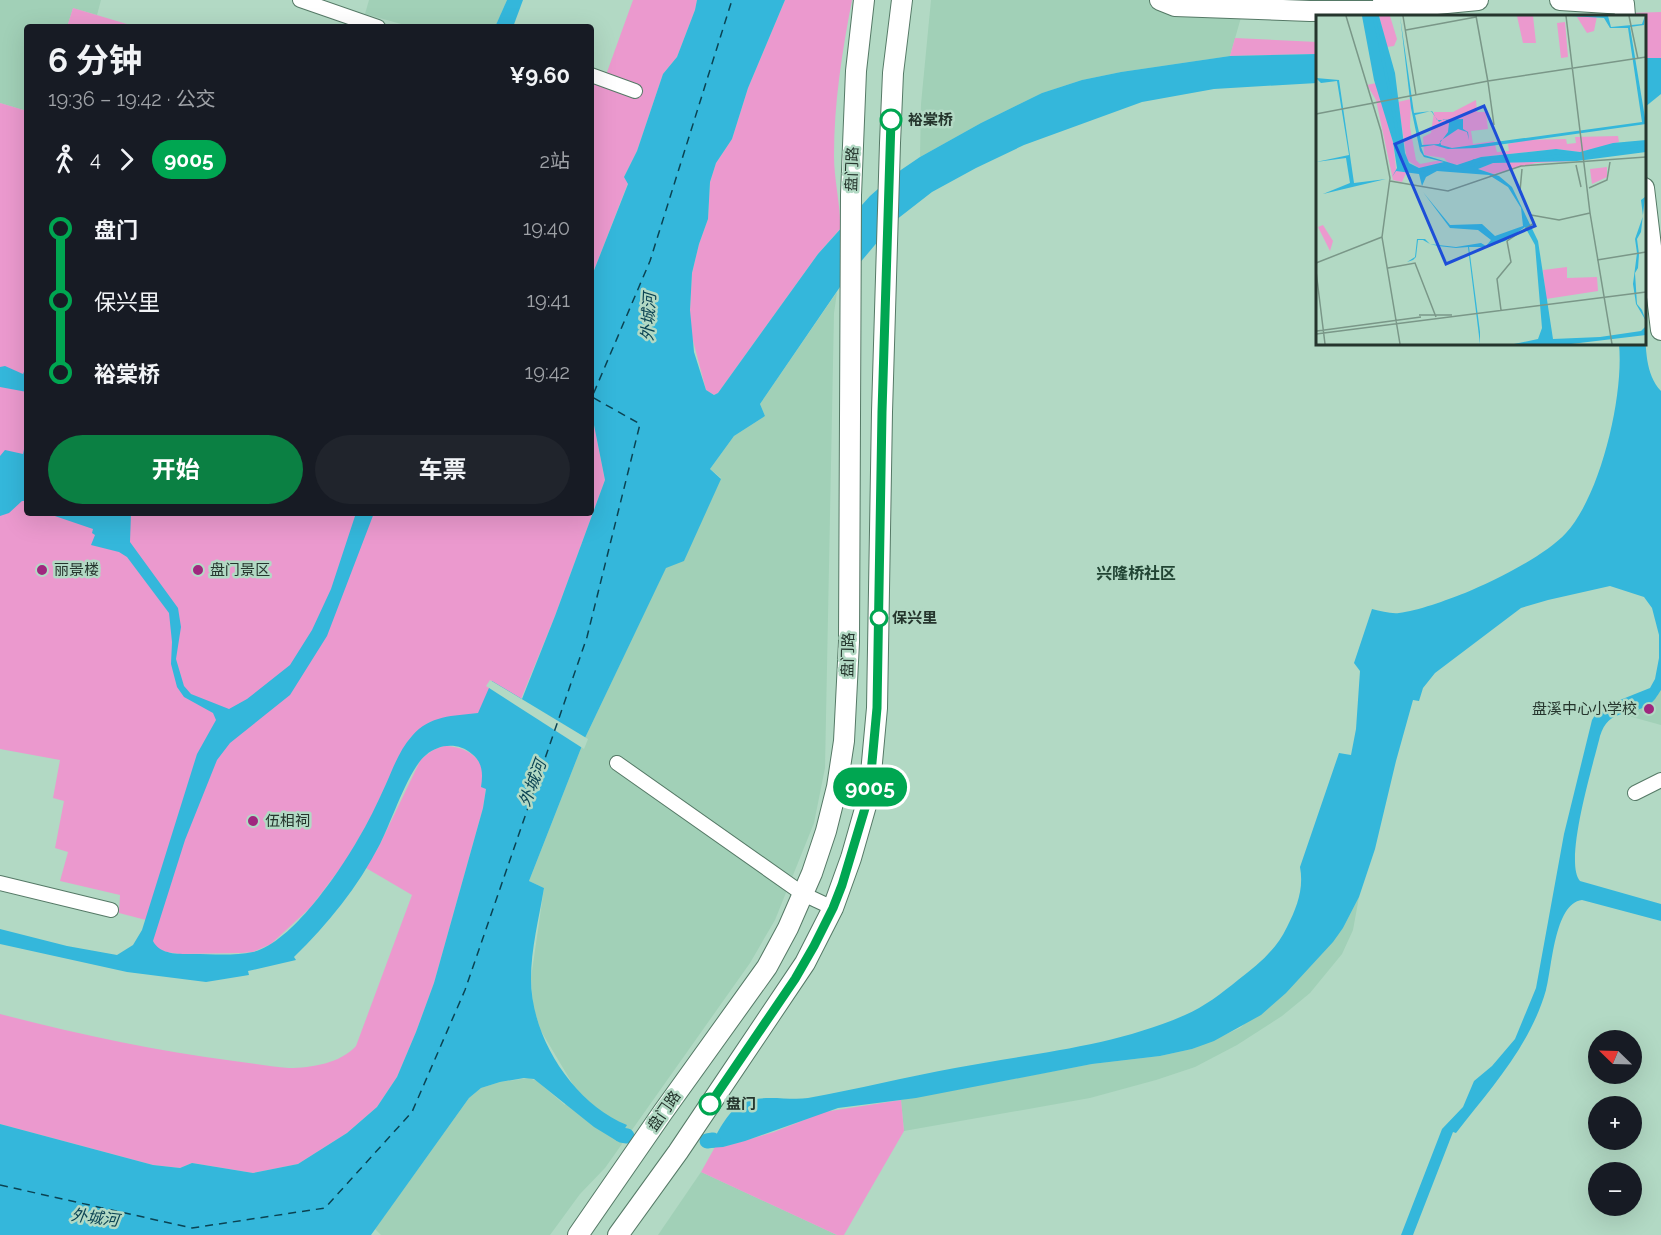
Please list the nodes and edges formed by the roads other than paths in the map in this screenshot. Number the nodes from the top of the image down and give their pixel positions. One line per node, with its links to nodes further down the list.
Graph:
1 (300, 0): 9 (street)
2 (864, 0): 18 (main road, 盘门路)
3 (902, 0): 19 (main road, 盘门路)
4 (1160, 0): 7 (main road)
5 (1478, 0): 7 (main road)
6 (1560, 0): 8 (main road)
7 (1209, 2)
8 (1624, 10)
9 (369, 24)
10 (594, 76): 11 (street)
11 (635, 91)
12 (1646, 205): 13 (main road)
13 (1661, 330)
14 (617, 763): 18 (street)
15 (1661, 780): 16 (street)
16 (1635, 793)
17 (0, 883): 20 (street)
18 (803, 894): 19 (street); 21 (main road, 盘门路)
19 (833, 908): 22 (main road, 盘门路)
20 (111, 909)
21 (578, 1235)
22 (618, 1235)

